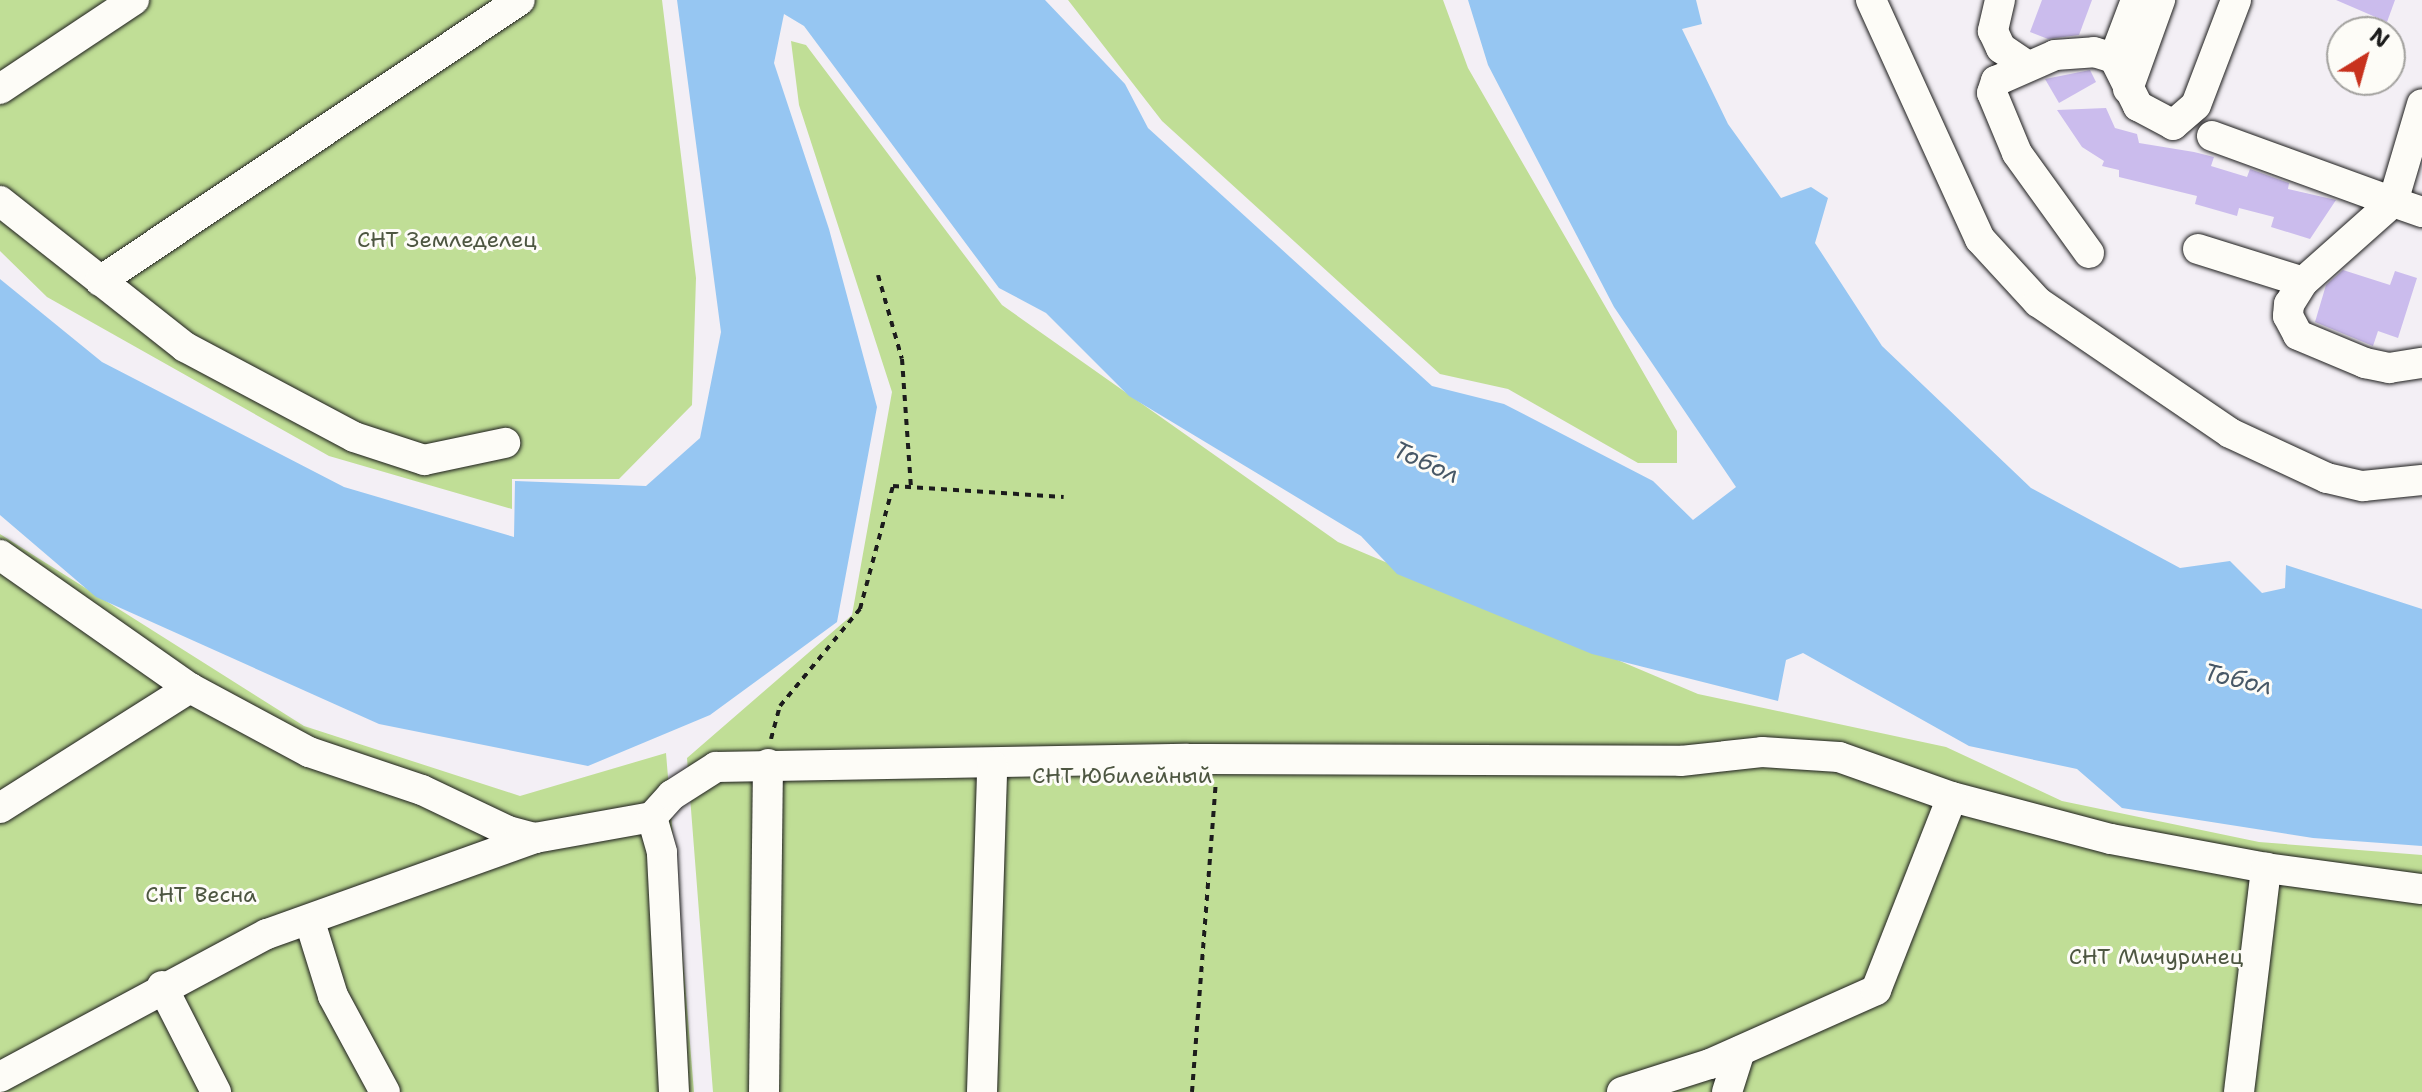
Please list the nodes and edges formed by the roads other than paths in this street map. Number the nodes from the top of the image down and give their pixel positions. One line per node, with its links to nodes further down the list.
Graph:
1 (134, 0): 10 (street)
2 (520, 0): 19 (street)
3 (1871, 0): 23 (street)
4 (2000, 0): 9 (street)
5 (2136, 0): 8 (street)
6 (2160, 0): 11 (street)
7 (2236, 0): 11 (street)
8 (2114, 58): 9 (street); 11 (street)
9 (2025, 64): 18 (street)
10 (0, 89)
11 (2128, 89)
12 (2422, 104): 15 (street)
13 (2212, 136): 15 (street)
14 (0, 201): 19 (street)
15 (2393, 202): 16 (street); 20 (street)
16 (2422, 212)
17 (2198, 249): 20 (street)
18 (2089, 253)
19 (100, 281): 22 (street)
20 (2303, 282): 21 (street)
21 (2422, 363)
22 (505, 443)
23 (2422, 480)
24 (0, 555): 25 (street)
25 (190, 688): 29 (street); 31 (street)
26 (766, 764): 27 (street); 30 (street); 41 (street)
27 (992, 765): 28 (street); 42 (street)
28 (1952, 797): 32 (street); 36 (street)
29 (0, 808)
30 (652, 817): 31 (street); 40 (street)
31 (535, 838): 34 (street)
32 (2266, 868): 33 (street); 45 (street)
33 (2422, 889)
34 (310, 922): 35 (street); 39 (street)
35 (162, 986): 37 (street); 38 (street)
36 (1740, 1051): 43 (street); 44 (street)
37 (0, 1077)
38 (216, 1092)
39 (385, 1092)
40 (674, 1092)
41 (764, 1092)
42 (982, 1092)
43 (1622, 1092)
44 (1727, 1092)
45 (2239, 1092)

